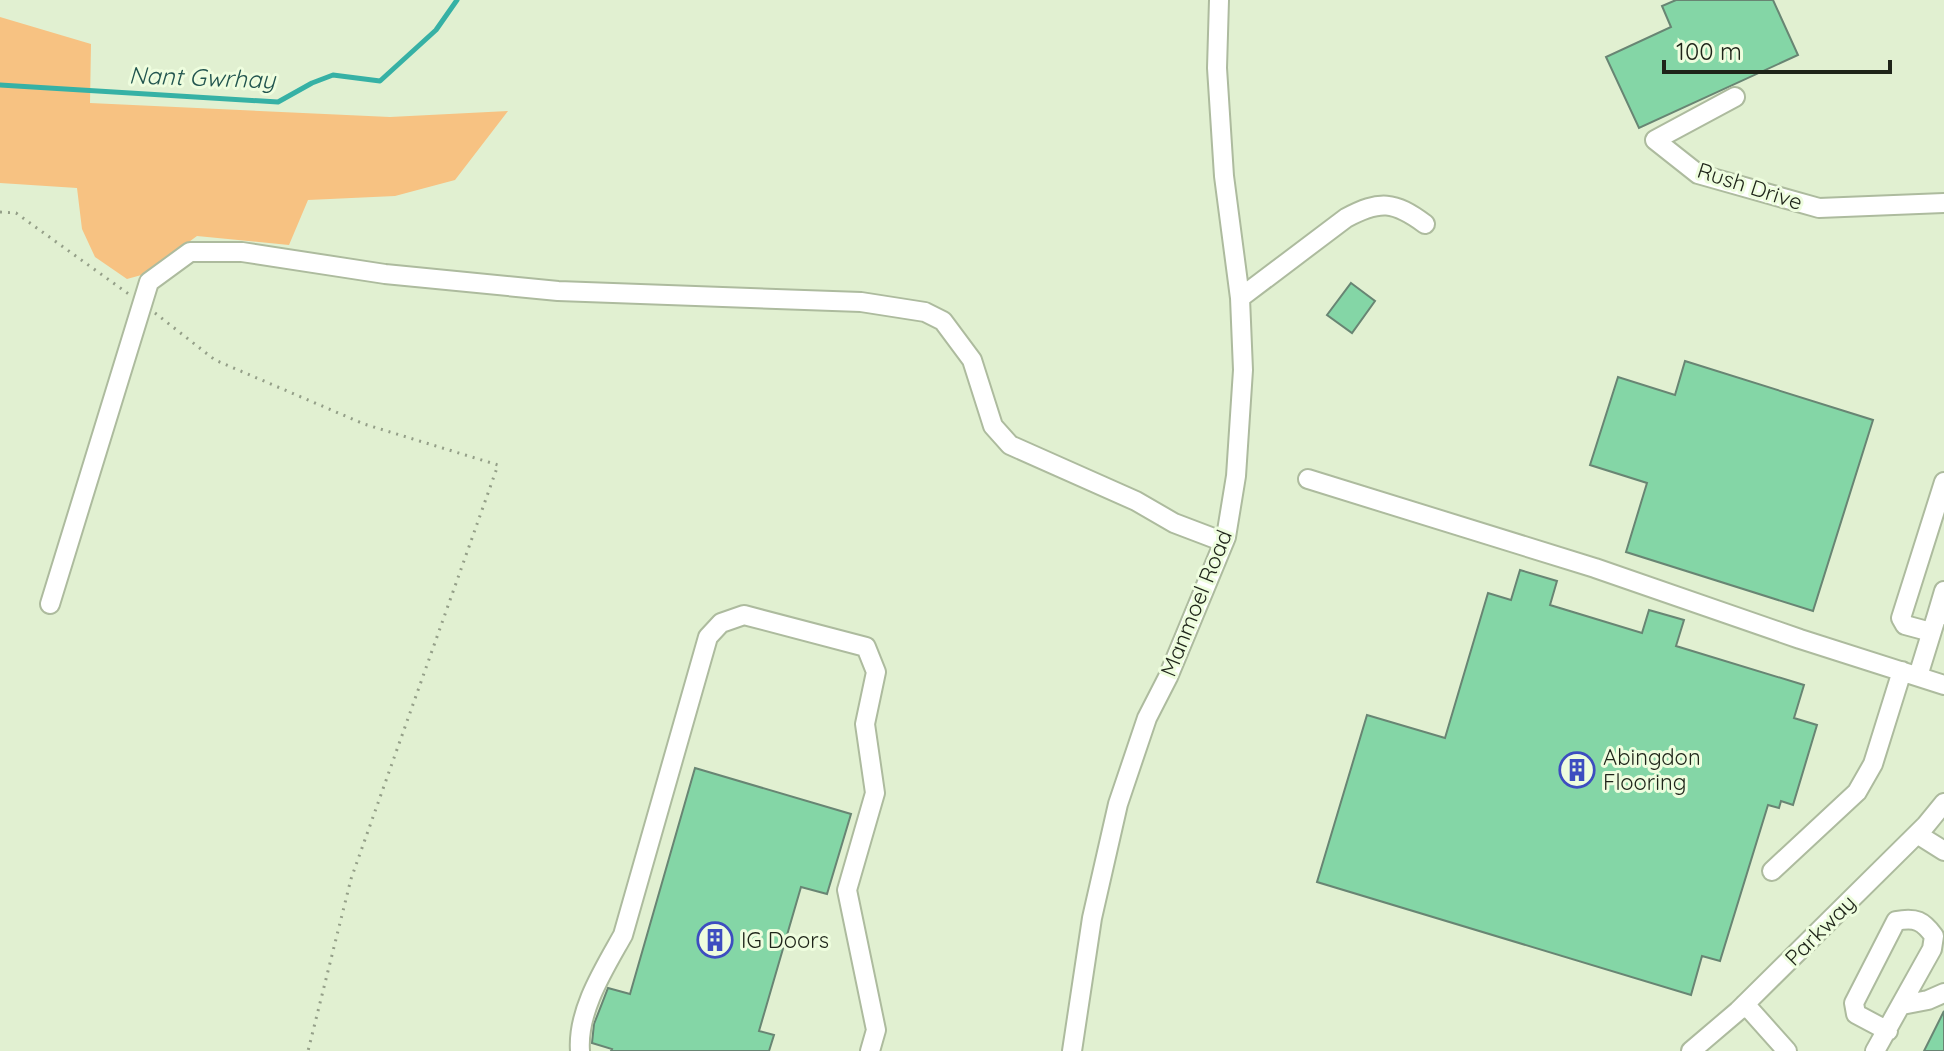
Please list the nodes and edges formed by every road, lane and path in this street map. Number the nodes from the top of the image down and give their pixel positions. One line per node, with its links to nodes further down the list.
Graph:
1 (1219, 0): 6 (street, Manmoel Road)
2 (1735, 97): 3 (street, Rush Drive)
3 (1944, 203)
4 (0, 212): 7 (path)
5 (1425, 224): 6 (street)
6 (1240, 298): 10 (street, Manmoel Road)
7 (143, 303): 10 (street); 12 (street); 25 (path)
8 (1308, 479): 14 (street)
9 (1944, 482): 13 (street)
10 (1224, 542): 28 (street, Manmoel Road)
11 (1944, 591): 13 (street)
12 (50, 604)
13 (1937, 621): 14 (street)
14 (1910, 673): 15 (street); 19 (street)
15 (1944, 685)
16 (1944, 803): 17 (street, Parkway)
17 (1917, 834): 18 (street); 22 (street, Parkway)
18 (1944, 851)
19 (1772, 871)
20 (1938, 950): 23 (street); 24 (street)
21 (1944, 993): 23 (street)
22 (1745, 1004): 29 (street, Parkway); 30 (street)
23 (1902, 1005): 24 (street)
24 (1888, 1031): 31 (street)
25 (308, 1051)
26 (580, 1051): 27 (street)
27 (870, 1051)
28 (1072, 1051)
29 (1691, 1051)
30 (1787, 1051)
31 (1875, 1051)

